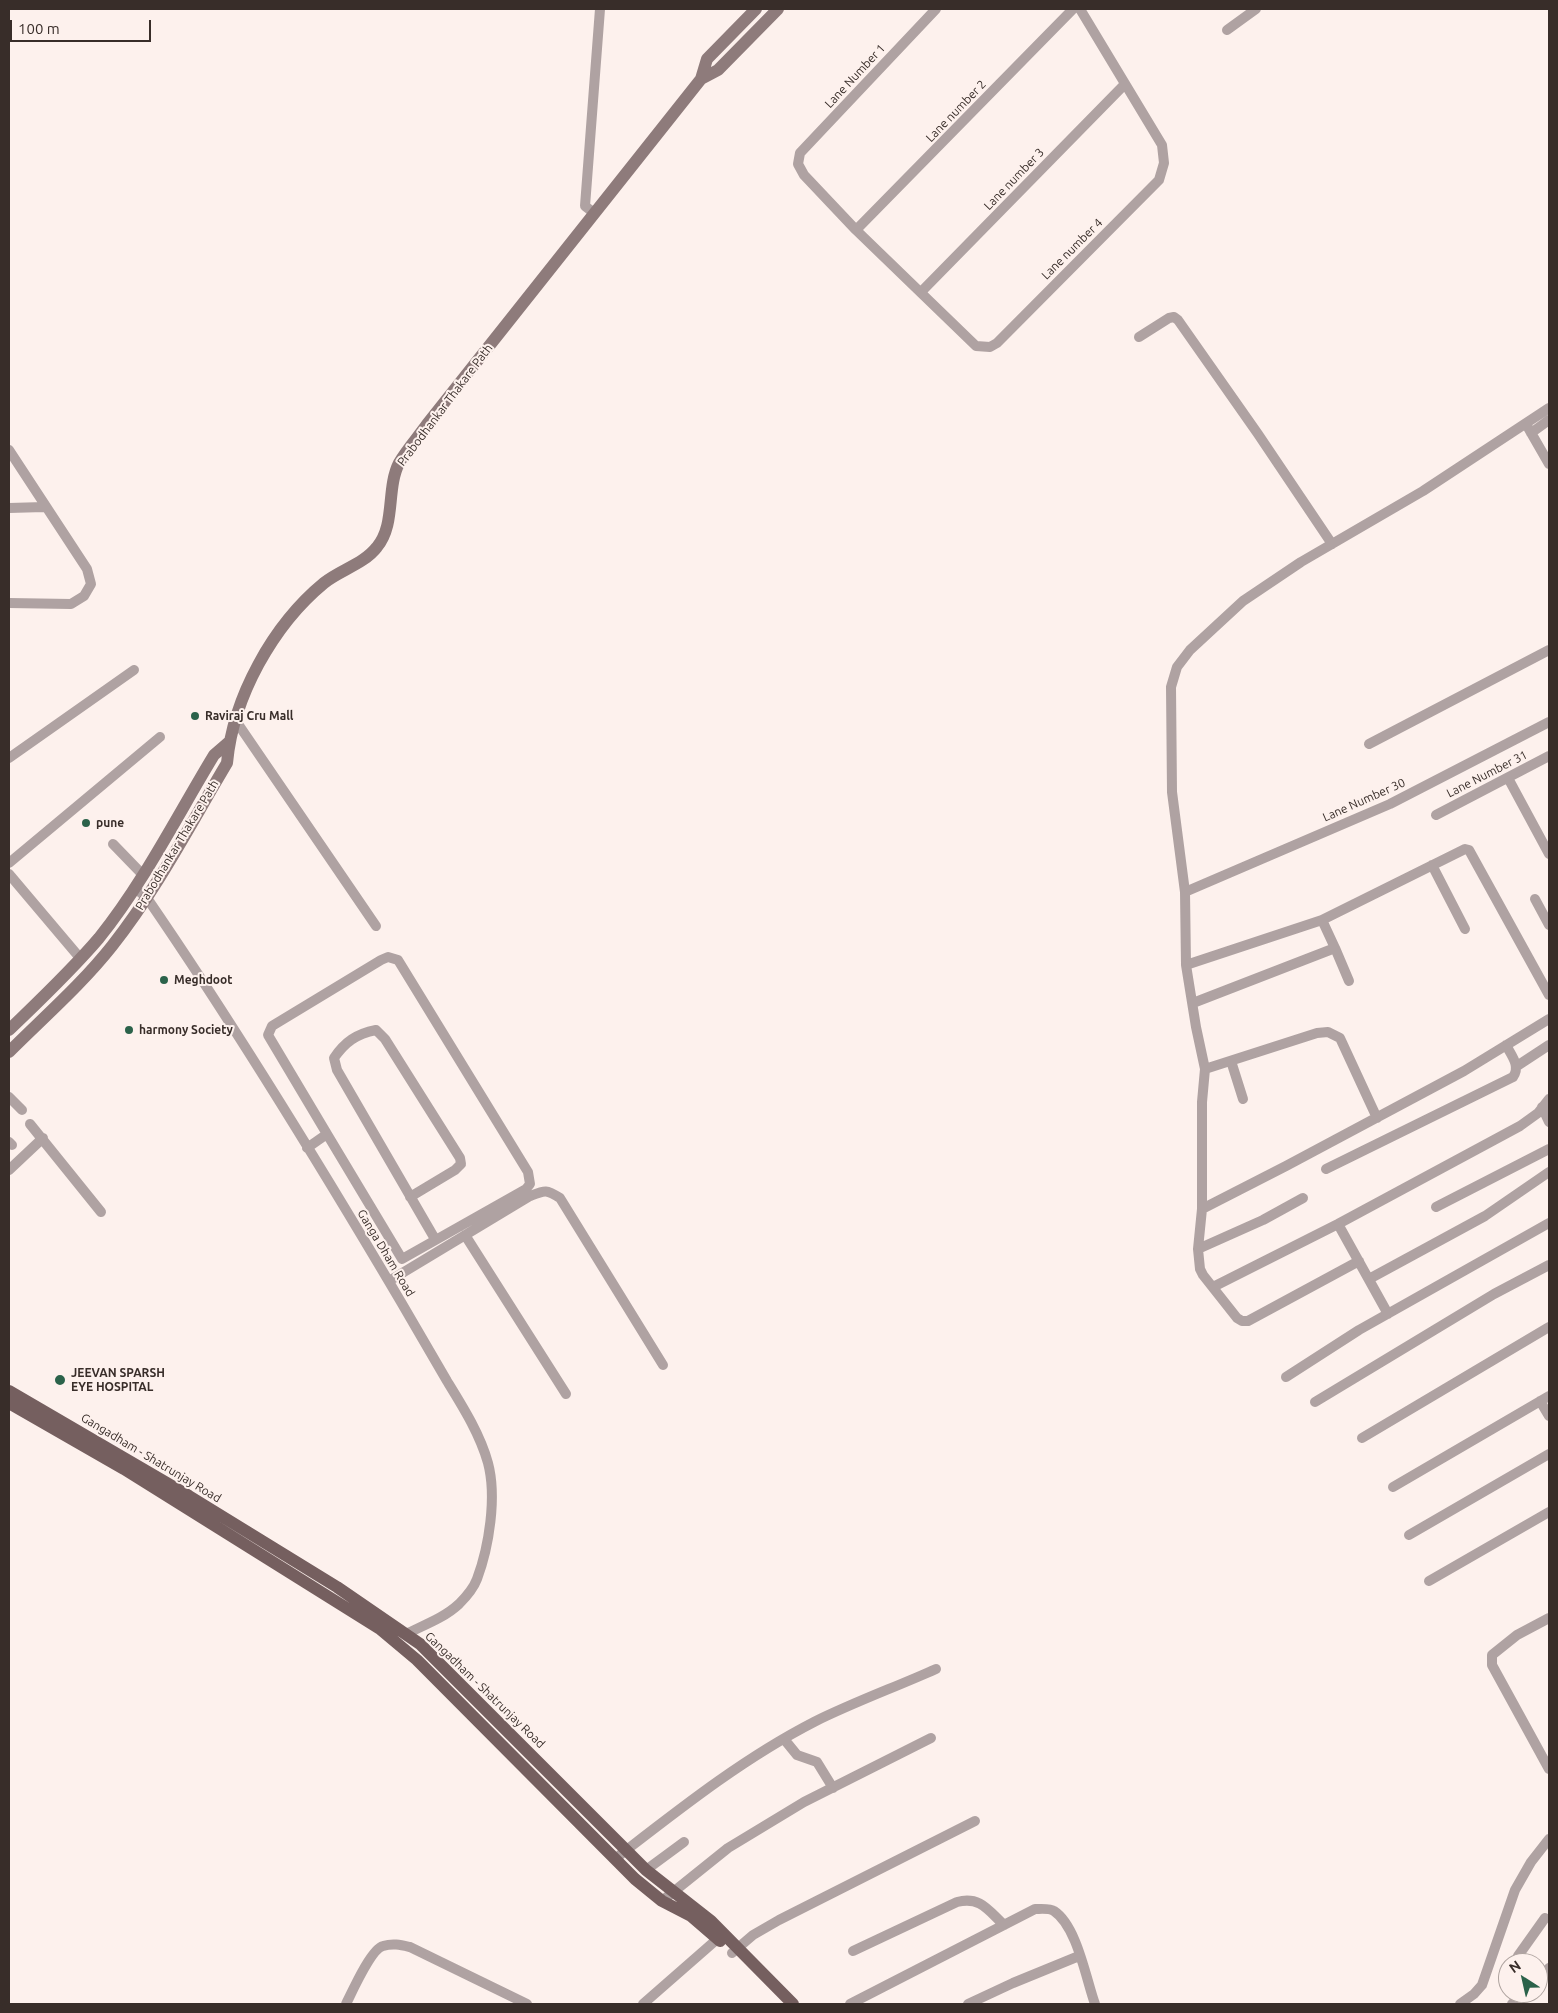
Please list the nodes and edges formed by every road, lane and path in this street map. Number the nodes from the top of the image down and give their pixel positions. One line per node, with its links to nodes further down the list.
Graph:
1 (600, 9): 11 (street)
2 (756, 9): 9 (main road, Prabodhankar Thakare Path)
3 (778, 9): 9 (main road, Prabodhankar Thakare Path)
4 (936, 9): 12 (street, Lane Number 1)
5 (1073, 9): 12 (street, Lane number 2)
6 (1080, 9): 10 (street)
7 (1256, 9): 8 (street)
8 (1227, 30)
9 (701, 79): 11 (main road, Prabodhankar Thakare Path)
10 (1125, 84): 13 (street, Lane number 3); 13 (street, Lane number 4)
11 (594, 213): 26 (main road, Prabodhankar Thakare Path)
12 (856, 230): 13 (street)
13 (921, 292)
14 (1139, 337): 22 (street)
15 (1549, 408): 17 (street)
16 (1549, 420): 17 (street)
17 (1529, 429): 19 (street); 22 (street)
18 (9, 450): 20 (street)
19 (1549, 464)
20 (44, 507): 21 (street); 23 (street)
21 (9, 508)
22 (1332, 544): 42 (street)
23 (9, 603)
24 (1549, 650): 30 (street)
25 (134, 670): 32 (street)
26 (236, 721): 29 (main road, Prabodhankar Thakare Path); 47 (street)
27 (1549, 722): 42 (street, Lane Number 30)
28 (160, 737): 37 (street)
29 (229, 742): 40 (main road, Prabodhankar Thakare Path); 43 (main road, Prabodhankar Thakare Path)
30 (1369, 744)
31 (1549, 756): 33 (street, Lane Number 31)
32 (9, 758)
33 (1508, 778): 34 (street, Lane Number 31); 36 (street)
34 (1436, 815)
35 (113, 844): 40 (street)
36 (1549, 854)
37 (9, 863)
38 (1432, 865): 45 (street); 48 (street); 53 (street)
39 (9, 874): 50 (street)
40 (142, 875): 41 (main road, Prabodhankar Thakare Path)
41 (135, 888): 43 (street, Ganga Dham Road); 50 (main road, Prabodhankar Thakare Path)
42 (1185, 892): 51 (street)
43 (147, 898): 59 (main road, Prabodhankar Thakare Path); 72 (street, Ganga Dham Road)
44 (1535, 899): 46 (street)
45 (1322, 920): 49 (street); 51 (street)
46 (1549, 925)
47 (376, 926)
48 (1465, 929)
49 (1335, 948): 52 (street); 54 (street)
50 (80, 958): 56 (main road, Prabodhankar Thakare Path)
51 (1186, 965): 54 (street)
52 (1349, 981)
53 (1549, 995)
54 (1193, 1003): 62 (street)
55 (1549, 1019): 58 (street)
56 (9, 1030)
57 (1549, 1045): 61 (street)
58 (1506, 1046): 61 (street); 67 (street)
59 (9, 1052)
60 (1231, 1061): 62 (street); 64 (street); 67 (street)
61 (1517, 1066): 74 (street)
62 (1205, 1069): 79 (street)
63 (9, 1097): 66 (street)
64 (1243, 1099)
65 (1546, 1103): 68 (street); 83 (street)
66 (22, 1110)
67 (1377, 1118): 79 (street)
68 (1549, 1122)
69 (30, 1124): 71 (street)
70 (327, 1134): 72 (street); 85 (street); 85 (street)
71 (43, 1138): 75 (street); 81 (street)
72 (307, 1148): 90 (street, Ganga Dham Road)
73 (1549, 1149): 80 (street)
74 (1326, 1169)
75 (9, 1170)
76 (1549, 1172): 89 (street)
77 (410, 1197): 77 (street); 85 (street)
78 (1303, 1198): 86 (street)
79 (1202, 1208): 86 (street)
80 (1436, 1208)
81 (101, 1212)
82 (1549, 1223): 92 (street)
83 (1338, 1224): 87 (street); 91 (street)
84 (465, 1235): 90 (street); 94 (street); 97 (street)
85 (435, 1239)
86 (1198, 1249): 91 (street)
87 (1359, 1261): 89 (street); 91 (street)
88 (1549, 1265): 99 (street)
89 (1369, 1280): 92 (street)
90 (388, 1281): 109 (street, Ganga Dham Road)
91 (1213, 1287)
92 (1388, 1314): 95 (street)
93 (1549, 1327): 102 (street)
94 (663, 1365)
95 (1286, 1377)
96 (9, 1390): 109 (main road, Gangadham - Shatrunjay Road)
97 (566, 1394)
98 (1545, 1398): 101 (street); 104 (street)
99 (1315, 1402)
100 (9, 1403): 110 (main road, Gangadham - Shatrunjay Road)
101 (1549, 1416)
102 (1362, 1438)
103 (1549, 1454): 106 (street)
104 (1393, 1487)
105 (1549, 1512): 107 (street)
106 (1409, 1535)
107 (1429, 1581)
108 (1549, 1618): 115 (street)
109 (406, 1634): 110 (main road); 114 (main road, Gangadham - Shatrunjay Road)
110 (396, 1643): 116 (main road, Gangadham - Shatrunjay Road)
111 (936, 1669): 113 (street)
112 (931, 1738): 117 (street)
113 (784, 1739): 117 (street); 121 (street)
114 (541, 1764): 116 (street); 121 (main road, Gangadham - Shatrunjay Road)
115 (1549, 1769)
116 (530, 1774): 121 (main road, Gangadham - Shatrunjay Road)
117 (833, 1788): 123 (street)
118 (975, 1821): 128 (street)
119 (1549, 1839): 140 (street)
120 (684, 1842): 122 (street)
121 (621, 1855): 122 (main road, Gangadham - Shatrunjay Road); 124 (main road, Gangadham - Shatrunjay Road)
122 (646, 1870): 123 (main road, Gangadham - Shatrunjay Road)
123 (673, 1892): 124 (street); 127 (main road, Gangadham - Shatrunjay Road)
124 (662, 1901): 127 (main road, Gangadham - Shatrunjay Road)
125 (1545, 1918): 130 (street)
126 (1004, 1925): 129 (street); 131 (street); 137 (street)
127 (720, 1936): 128 (main road, Gangadham - Shatrunjay Road); 134 (street)
128 (735, 1951): 135 (main road, Gangadham - Shatrunjay Road); 136 (main road, Gangadham - Shatrunjay Road)
129 (853, 1951)
130 (1520, 1953)
131 (1079, 1956): 138 (street); 139 (street)
132 (346, 2004): 133 (street)
133 (527, 2004)
134 (643, 2004)
135 (784, 2004)
136 (793, 2004)
137 (850, 2004)
138 (968, 2004)
139 (1095, 2004)
140 (1460, 2004)

